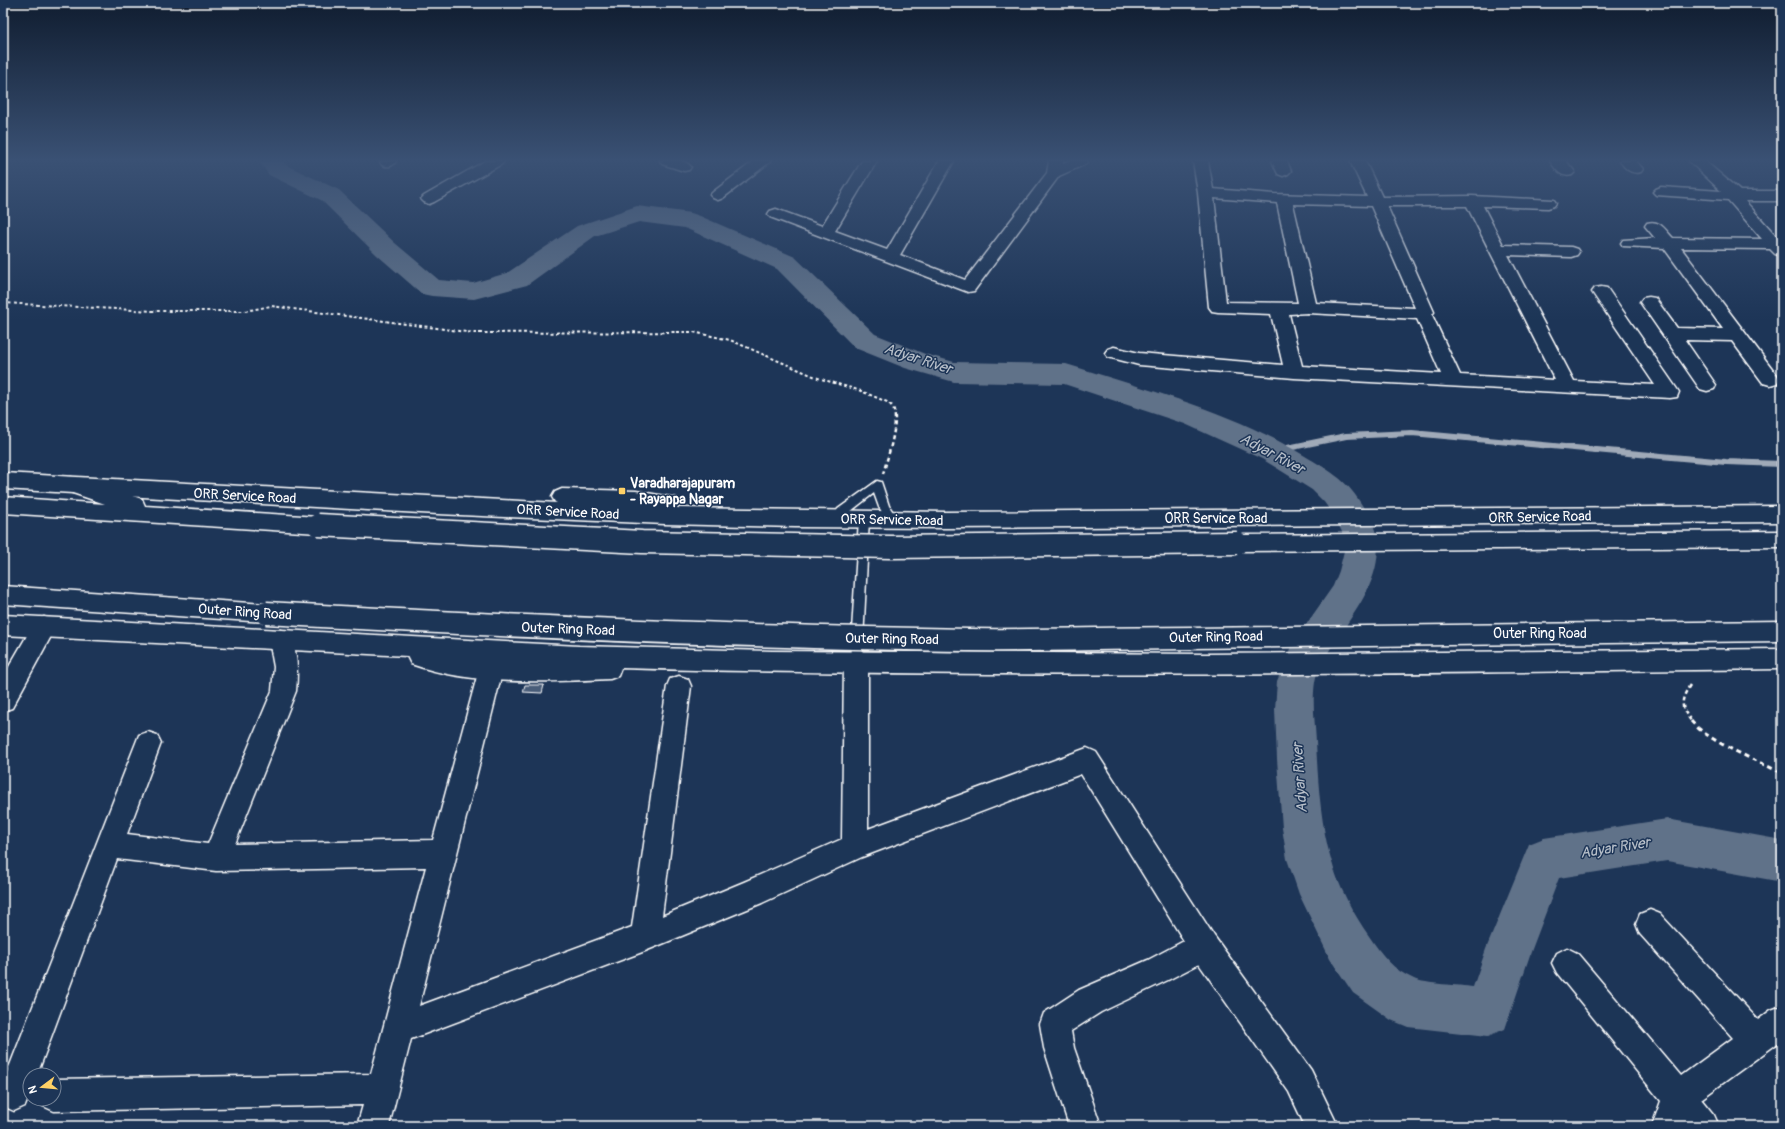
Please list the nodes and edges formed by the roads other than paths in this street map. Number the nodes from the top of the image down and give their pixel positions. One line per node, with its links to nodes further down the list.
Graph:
1 (776, 214): 11 (main road)
2 (837, 214): 11 (main road)
3 (916, 214): 17 (main road)
4 (1021, 214): 17 (main road)
5 (1208, 214): 21 (main road)
6 (1287, 214): 20 (main road)
7 (1382, 214): 22 (main road)
8 (1479, 214): 15 (main road)
9 (1749, 214): 14 (main road)
10 (1653, 226): 13 (main road)
11 (826, 232): 17 (main road)
12 (1629, 243): 13 (main road)
13 (1669, 244): 14 (main road); 24 (main road)
14 (1780, 247)
15 (1498, 250): 16 (main road); 30 (main road)
16 (1571, 252)
17 (891, 257)
18 (1601, 292): 30 (main road)
19 (1649, 302): 23 (main road)
20 (1308, 308): 21 (main road); 22 (main road)
21 (1279, 309): 26 (main road)
22 (1423, 314): 28 (main road)
23 (1672, 334): 24 (main road); 29 (main road)
24 (1738, 335): 27 (main road)
25 (1114, 353): 26 (main road)
26 (1294, 372): 28 (main road)
27 (1770, 378)
28 (1454, 381): 30 (main road)
29 (1707, 386)
30 (1568, 387)
31 (3, 481): 32 (main road, ORR Service Road)
32 (71, 485): 35 (main road); 36 (main road, ORR Service Road)
33 (3, 505): 35 (main road)
34 (1782, 514): 38 (main road, ORR Service Road)
35 (170, 516): 39 (main road, bridge)
36 (836, 519): 37 (main road, ORR Service Road); 38 (lane)
37 (864, 519): 38 (main road, ORR Service Road); 48 (lane)
38 (893, 520)
39 (1782, 539)
40 (10, 597): 43 (main road, Outer Ring Road, bridge)
41 (3, 625): 42 (main road)
42 (44, 627): 44 (main road); 51 (main road)
43 (1782, 631)
44 (281, 640): 45 (main road); 56 (main road)
45 (385, 645): 47 (main road); 49 (main road)
46 (1782, 658): 48 (main road)
47 (690, 659): 48 (main road); 49 (main road)
48 (856, 662): 54 (main road)
49 (491, 669): 55 (main road)
50 (679, 686): 58 (main road)
51 (3, 700)
52 (148, 743): 53 (main road)
53 (110, 845): 56 (main road); 66 (main road)
54 (855, 846): 58 (main road); 59 (main road)
55 (442, 853): 56 (main road); 62 (main road)
56 (216, 858)
57 (1650, 924): 63 (main road)
58 (645, 937): 62 (main road)
59 (1204, 946): 69 (main road); 70 (main road)
60 (1567, 963): 67 (main road)
61 (1782, 1022): 63 (main road)
62 (400, 1028): 64 (main road)
63 (1756, 1040): 67 (main road)
64 (383, 1089): 65 (main road); 68 (main road)
65 (62, 1095)
66 (16, 1096)
67 (1678, 1097): 71 (main road); 72 (main road)
68 (373, 1126)
69 (1085, 1126)
70 (1322, 1126)
71 (1668, 1126)
72 (1702, 1126)

